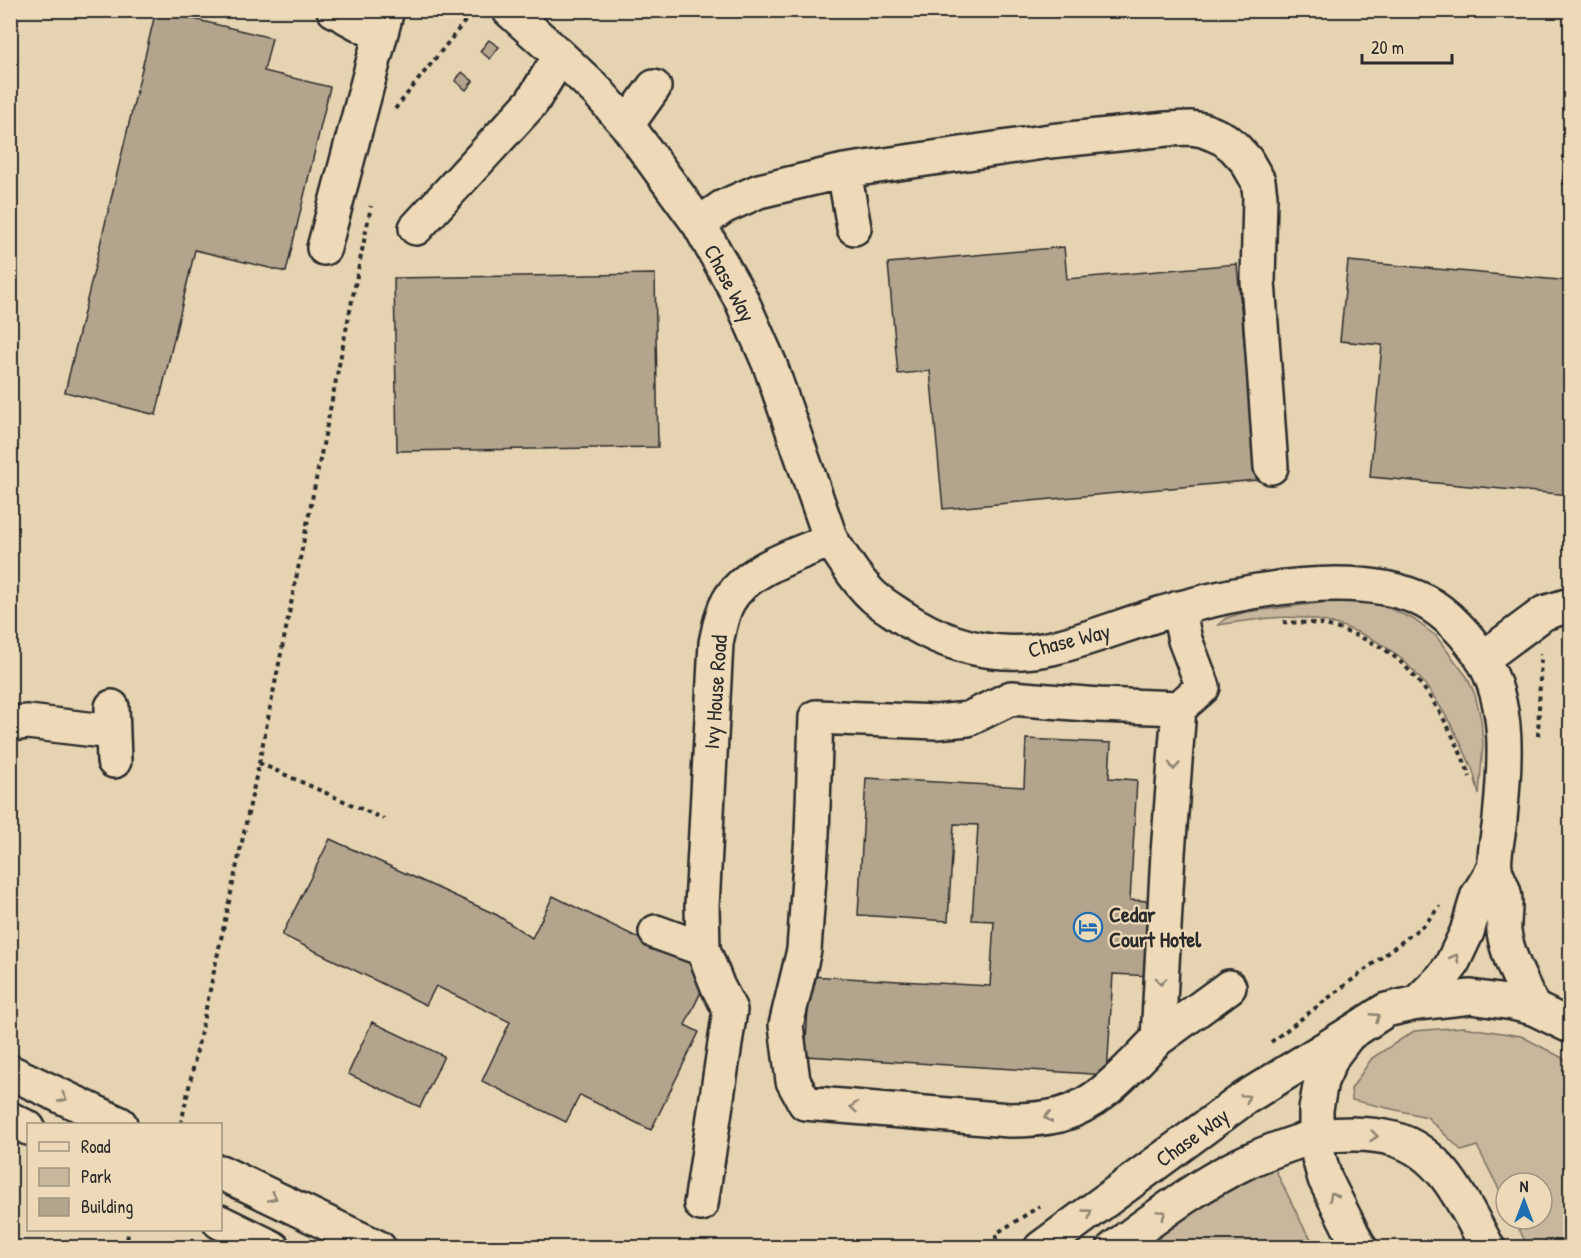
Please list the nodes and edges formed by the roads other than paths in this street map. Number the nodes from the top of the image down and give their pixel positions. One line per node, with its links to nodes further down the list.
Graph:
1 (334, 10): 3 (main road)
2 (509, 10): 4 (main road, Chase Way)
3 (384, 23): 11 (main road)
4 (560, 56): 6 (main road, Chase Way); 9 (main road)
5 (654, 87): 6 (main road)
6 (627, 125): 8 (main road, Chase Way)
7 (844, 171): 8 (main road); 10 (main road); 12 (main road)
8 (699, 224): 13 (main road, Chase Way)
9 (416, 228)
10 (854, 228)
11 (324, 248)
12 (1271, 468)
13 (831, 540): 14 (main road, Chase Way); 22 (main road, Ivy House Road)
14 (1178, 608): 16 (main road, Chase Way); 17 (main road)
15 (1557, 609): 16 (main road)
16 (1482, 659): 20 (main road, Chase Way)
17 (1179, 708): 28 (main road, one-way to 28); 28 (main road, one-way to 17)
18 (10, 724): 19 (main road)
19 (113, 733)
20 (1495, 867): 24 (main road, one-way to 20); 25 (main road)
21 (656, 932): 22 (main road)
22 (703, 949): 35 (main road)
23 (1229, 987): 28 (main road)
24 (1418, 1003): 25 (main road, Chase Way); 27 (main road, Chase Way, one-way to 24)
25 (1533, 1008): 26 (main road, Chase Way)
26 (1570, 1026)
27 (1349, 1034): 33 (main road, Chase Way); 39 (main road, Chase Way, one-way to 27)
28 (1158, 1039)
29 (10, 1072): 31 (main road, one-way to 31)
30 (10, 1119): 32 (main road)
31 (116, 1123)
32 (27, 1128)
33 (1316, 1136): 40 (main road, Chase Way, one-way to 33); 41 (main road, one-way to 33); 42 (main road, one-way to 42)
34 (222, 1173): 38 (main road, one-way to 38)
35 (701, 1204)
36 (222, 1223): 37 (main road)
37 (273, 1248)
38 (379, 1248)
39 (1041, 1248)
40 (1114, 1248)
41 (1360, 1248)
42 (1488, 1248)

